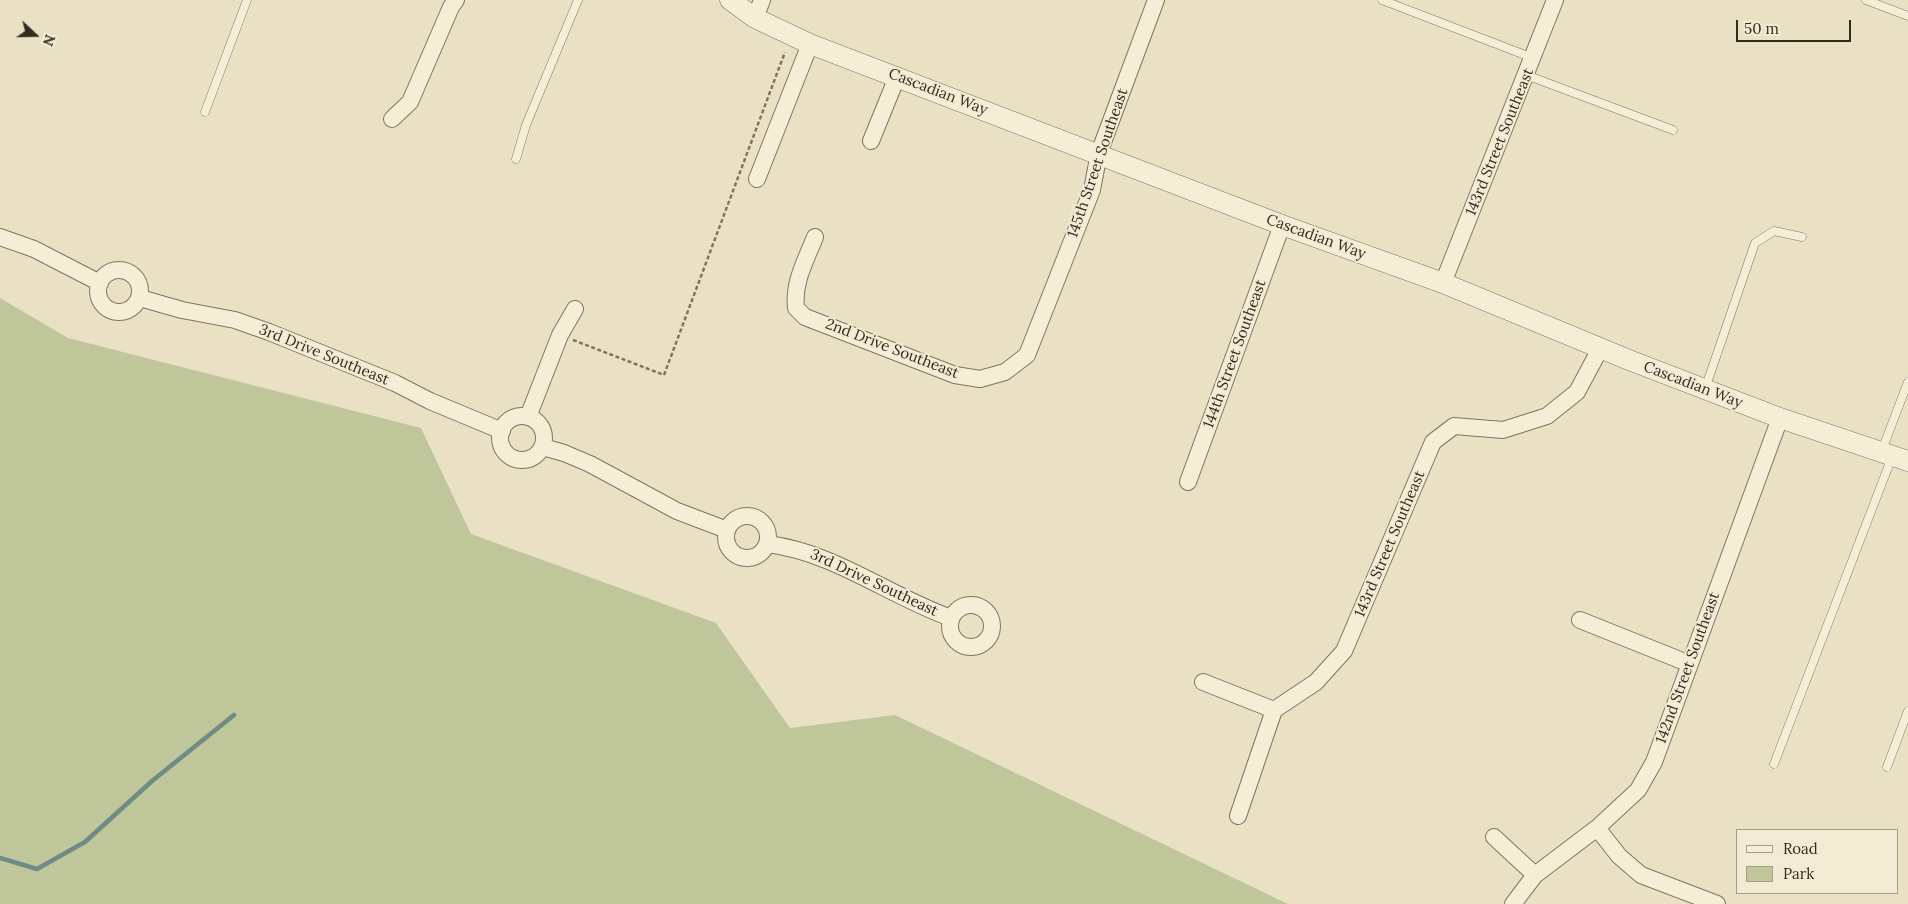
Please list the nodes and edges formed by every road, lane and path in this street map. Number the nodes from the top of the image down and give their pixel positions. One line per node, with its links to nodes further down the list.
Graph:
1 (247, 0): 16 (lane)
2 (456, 0): 17 (street)
3 (578, 0): 21 (lane)
4 (730, 0): 9 (street, Cascadian Way)
5 (1156, 0): 20 (street, 145th Street Southeast)
6 (1382, 0): 13 (lane)
7 (1555, 0): 13 (street, 143rd Street Southeast)
8 (1866, 0): 10 (lane)
9 (759, 9): 11 (street, Cascadian Way)
10 (1908, 16)
11 (791, 35): 12 (street, Cascadian Way); 31 (path)
12 (810, 44): 15 (street, Cascadian Way); 22 (street)
13 (1533, 58): 14 (street, 143rd Street Southeast)
14 (1526, 75): 18 (lane); 28 (street, 143rd Street Southeast)
15 (897, 77): 19 (street); 20 (street, Cascadian Way)
16 (205, 112)
17 (392, 119)
18 (1673, 130)
19 (871, 141)
20 (1099, 153): 23 (street, Cascadian Way); 33 (street, 145th Street Southeast)
21 (516, 159)
22 (757, 179)
23 (1282, 225): 28 (street, Cascadian Way); 41 (street, 144th Street Southeast)
24 (0, 237): 27 (street)
25 (815, 237): 33 (street, 2nd Drive Southeast)
26 (1802, 237): 35 (lane)
27 (100, 282): 29 (street); 29 (street)
28 (1443, 283): 32 (street, Cascadian Way)
29 (140, 298): 38 (street, 3rd Drive Southeast)
30 (575, 309): 31 (street)
31 (560, 335): 36 (street)
32 (1600, 349): 35 (street, Cascadian Way); 48 (street, 143rd Street Southeast)
33 (1005, 372)
34 (1908, 382): 40 (lane)
35 (1705, 389): 37 (street, Cascadian Way)
36 (528, 417): 38 (street); 39 (street)
37 (1780, 418): 40 (street, Cascadian Way); 46 (street, 142nd Street Southeast)
38 (502, 431): 39 (street)
39 (543, 448): 42 (street)
40 (1894, 456): 50 (lane)
41 (1188, 482)
42 (727, 530): 43 (street); 43 (street)
43 (768, 544): 44 (street, 3rd Drive Southeast)
44 (951, 618)
45 (1580, 620): 46 (street)
46 (1690, 664): 53 (street, 142nd Street Southeast)
47 (1203, 682): 48 (street)
48 (1274, 710): 52 (street)
49 (1908, 711): 51 (lane)
50 (1774, 764)
51 (1887, 767)
52 (1238, 816)
53 (1597, 828): 55 (street, 142nd Street Southeast); 57 (street)
54 (1494, 837): 55 (street)
55 (1535, 875): 56 (street, 142nd Street Southeast)
56 (1513, 904)
57 (1717, 904)

